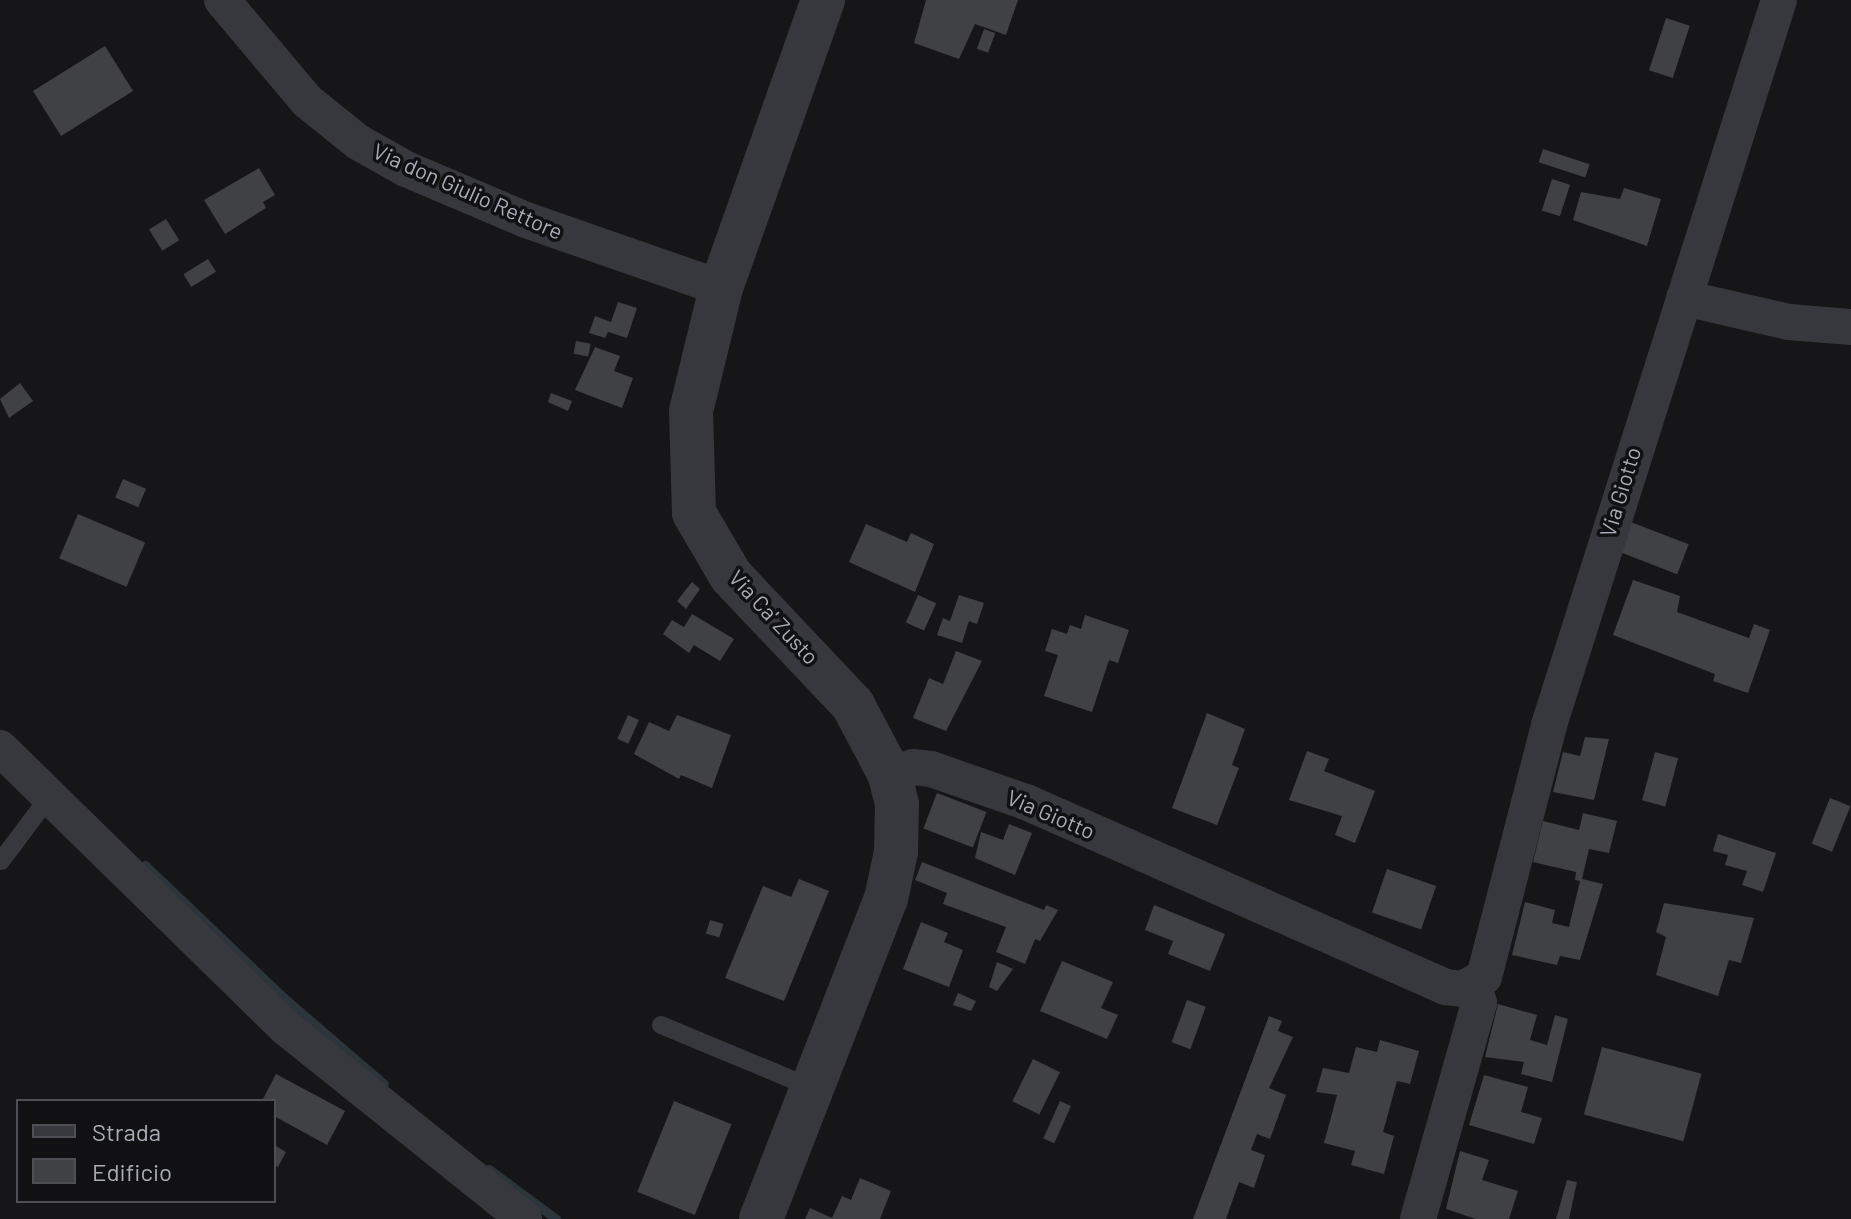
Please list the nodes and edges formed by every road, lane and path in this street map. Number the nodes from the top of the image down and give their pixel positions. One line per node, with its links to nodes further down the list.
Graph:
1 (222, 0): 4 (street, Via don Giulio Rettore)
2 (823, 0): 4 (street, Via Ca' Zusto)
3 (1779, 0): 5 (street, Via Giotto)
4 (721, 288): 8 (street, Via Ca' Zusto)
5 (1684, 298): 6 (street); 11 (street, Via Giotto)
6 (1851, 327)
7 (0, 748): 9 (street)
8 (890, 775): 11 (street, Via Giotto); 13 (street, Via Ca' Zusto)
9 (49, 797): 10 (lane); 14 (street)
10 (1, 861)
11 (1474, 986): 16 (street, Via Giotto)
12 (661, 1025): 13 (lane)
13 (812, 1088): 15 (street, Via Ca' Zusto)
14 (524, 1219)
15 (761, 1219)
16 (1418, 1219)

